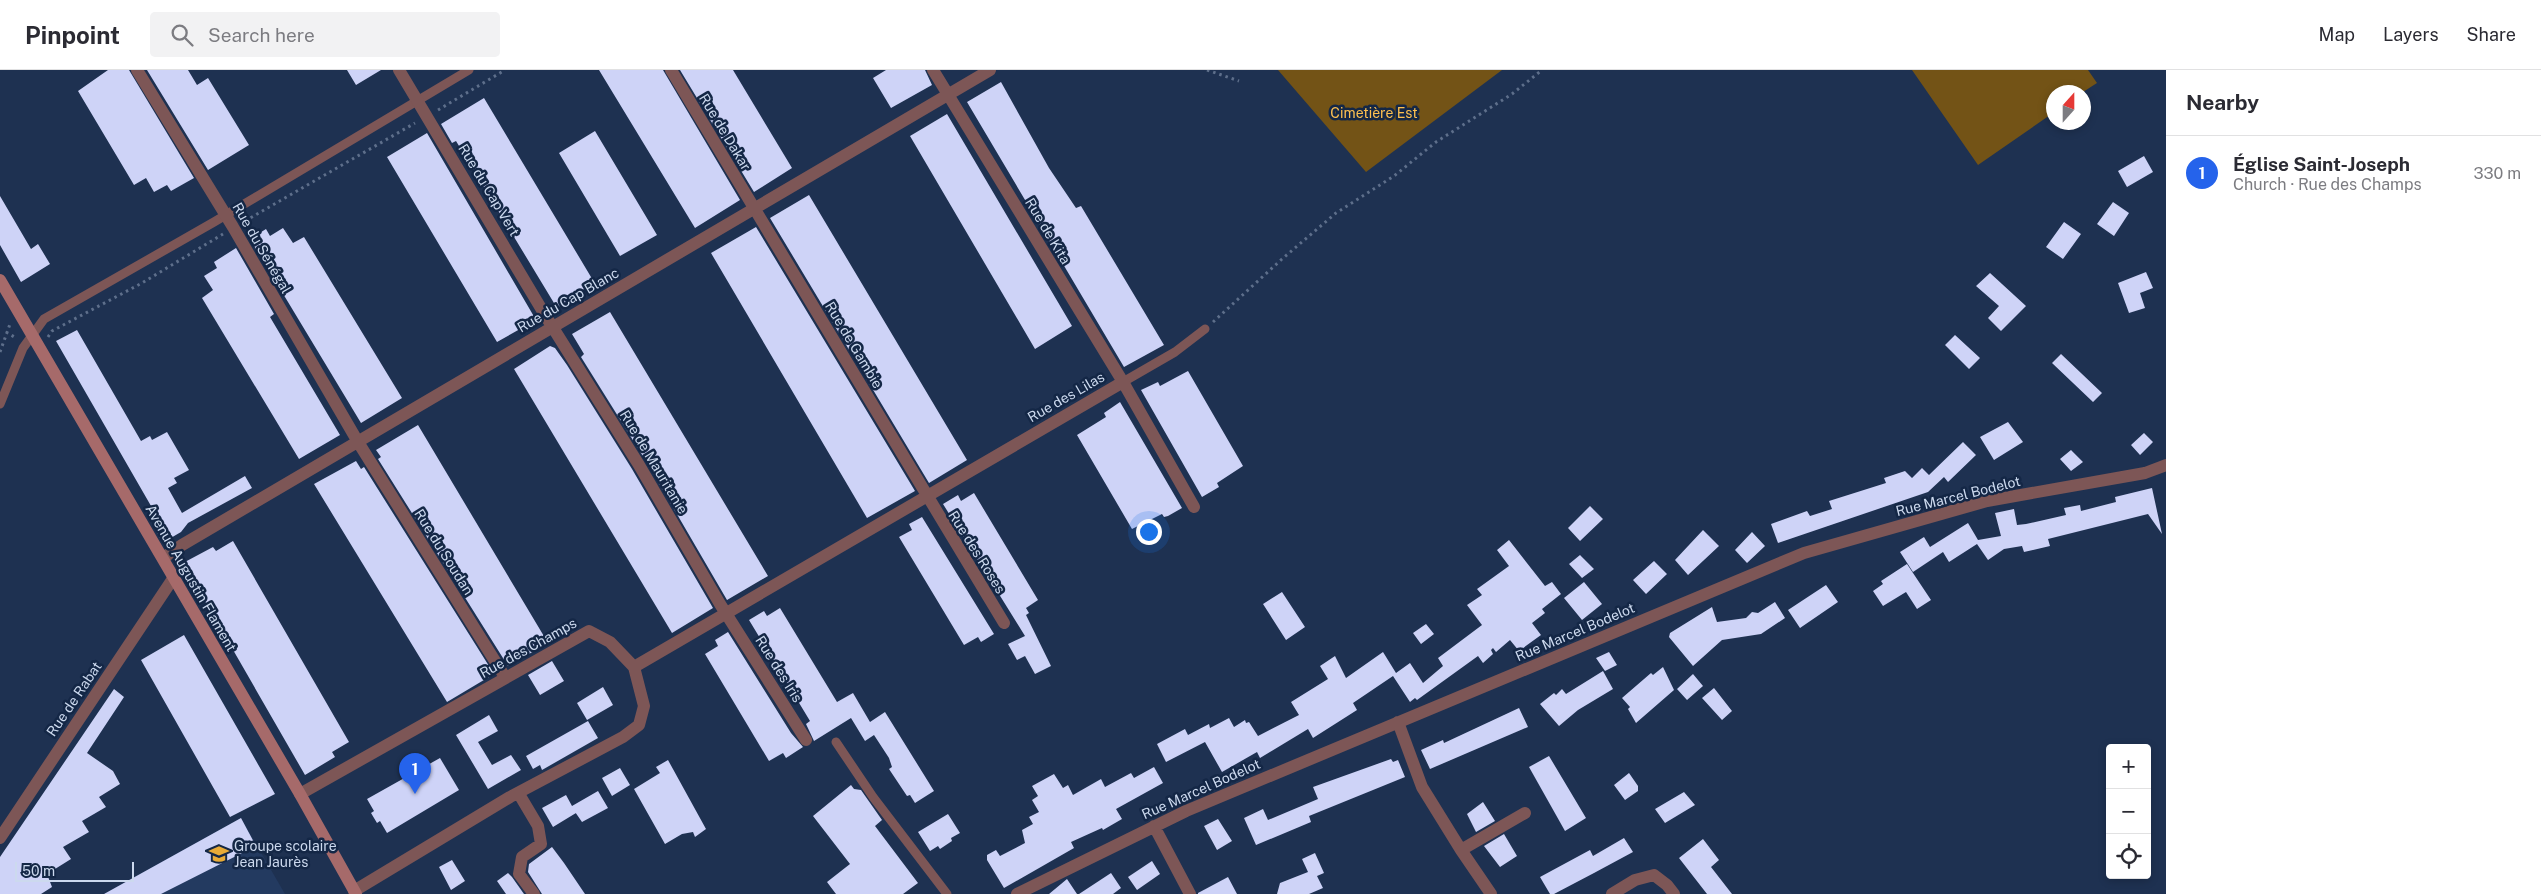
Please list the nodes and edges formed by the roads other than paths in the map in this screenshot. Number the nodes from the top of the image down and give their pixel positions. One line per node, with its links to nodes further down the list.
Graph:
1 (138, 70): 10 (street, Rue du Sénégal)
2 (399, 70): 8 (street, Rue du Cap Vert)
3 (469, 70): 8 (lane)
4 (671, 70): 9 (street, Rue de Dakar)
5 (933, 70): 7 (street, Rue de Kita)
6 (990, 70): 7 (street, Rue du Cap Blanc)
7 (948, 94): 9 (street, Rue du Cap Blanc); 15 (street, Rue de Kita)
8 (418, 100): 10 (lane); 12 (street, Rue du Cap Vert)
9 (754, 210): 12 (street, Rue du Cap Blanc); 19 (street, Rue de Gambie)
10 (226, 215): 14 (lane); 17 (street, Rue du Sénégal)
11 (0, 280): 14 (street, Avenue Augustin Flament)
12 (553, 326): 17 (street, Rue du Cap Blanc); 23 (street, Rue de Mauritanie)
13 (1205, 329): 15 (lane)
14 (32, 334): 16 (lane); 21 (street, Avenue Augustin Flament)
15 (1123, 382): 19 (street, Rue des Lilas); 20 (street, Rue des Lilas)
16 (0, 404)
17 (358, 442): 21 (street, Rue du Cap Blanc); 26 (street, Rue du Soudan)
18 (2166, 464): 27 (street, Rue Marcel Bodelot)
19 (927, 496): 23 (street, Rue des Lilas); 24 (street, Rue des Roses)
20 (1194, 507)
21 (163, 558): 22 (street, Avenue Augustin Flament)
22 (174, 577): 30 (street, Avenue Augustin Flament); 34 (street, Rue de Rabat)
23 (727, 614): 25 (street, Rue des Lilas); 28 (street, Rue des Iris)
24 (1004, 623)
25 (634, 668): 26 (street, Rue des Champs); 31 (street, Rue des Champs)
26 (505, 677): 30 (street, Rue des Champs)
27 (1398, 722): 33 (street, Rue Marcel Bodelot); 35 (street)
28 (806, 740)
29 (836, 742): 38 (lane)
30 (300, 794): 36 (street, Avenue Augustin Flament)
31 (519, 794): 36 (street, Rue des Champs); 37 (street)
32 (1525, 813): 35 (street)
33 (1154, 826): 39 (street, Rue Marcel Bodelot); 40 (street)
34 (0, 838)
35 (1461, 850): 41 (street)
36 (355, 893)
37 (534, 894)
38 (947, 894)
39 (1018, 894)
40 (1190, 894)
41 (1490, 894)
42 (1612, 894): 43 (street)
43 (1674, 894)

